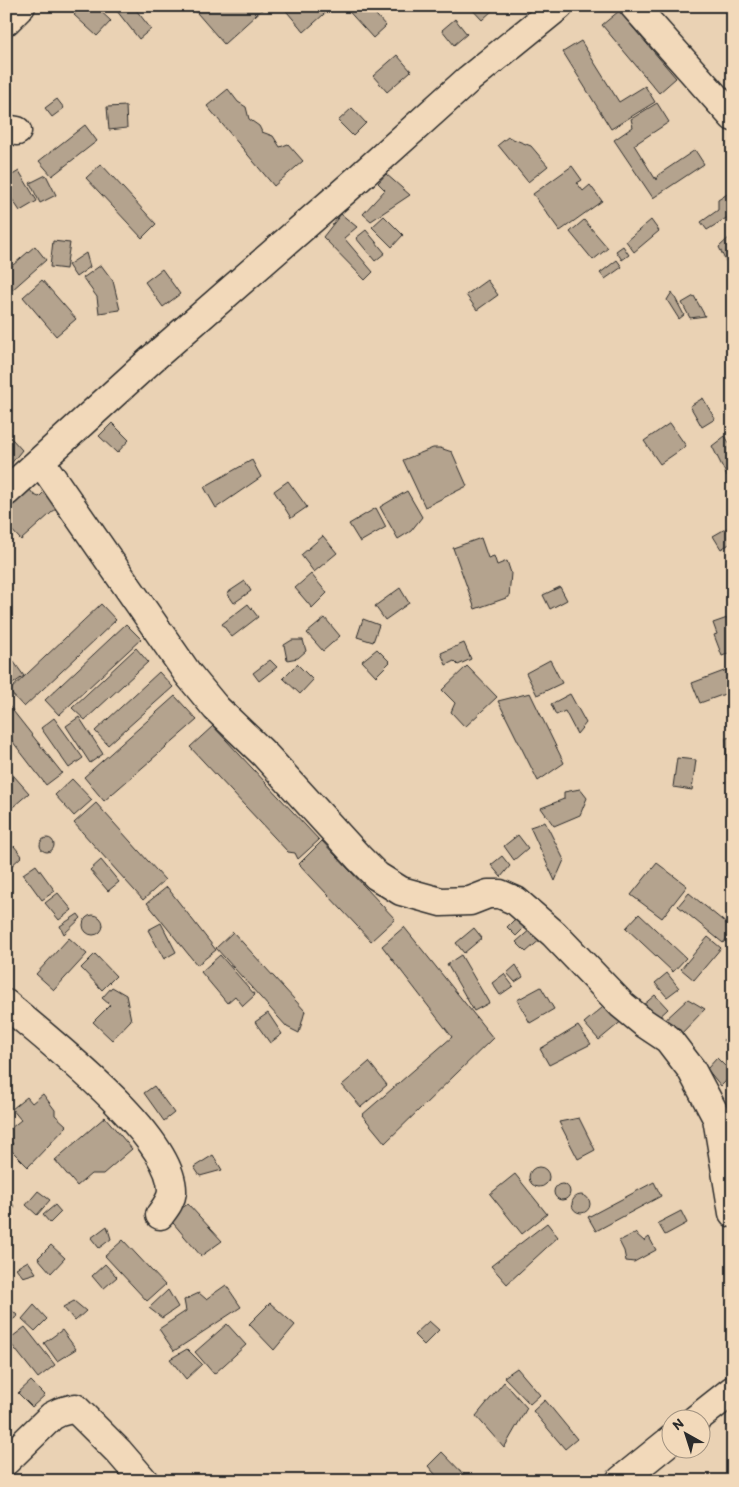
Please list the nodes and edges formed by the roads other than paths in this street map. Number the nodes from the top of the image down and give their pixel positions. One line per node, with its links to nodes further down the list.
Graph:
1 (20, 6): 4 (street)
2 (559, 6): 6 (street)
3 (634, 6): 5 (street)
4 (6, 21)
5 (733, 117)
6 (41, 462): 7 (street); 9 (street)
7 (6, 492)
8 (6, 1004): 10 (street)
9 (733, 1213)
10 (160, 1215)
11 (733, 1390): 12 (street)
12 (708, 1410)
13 (662, 1447): 16 (street)
14 (6, 1461): 15 (street)
15 (144, 1481)
16 (620, 1481)

